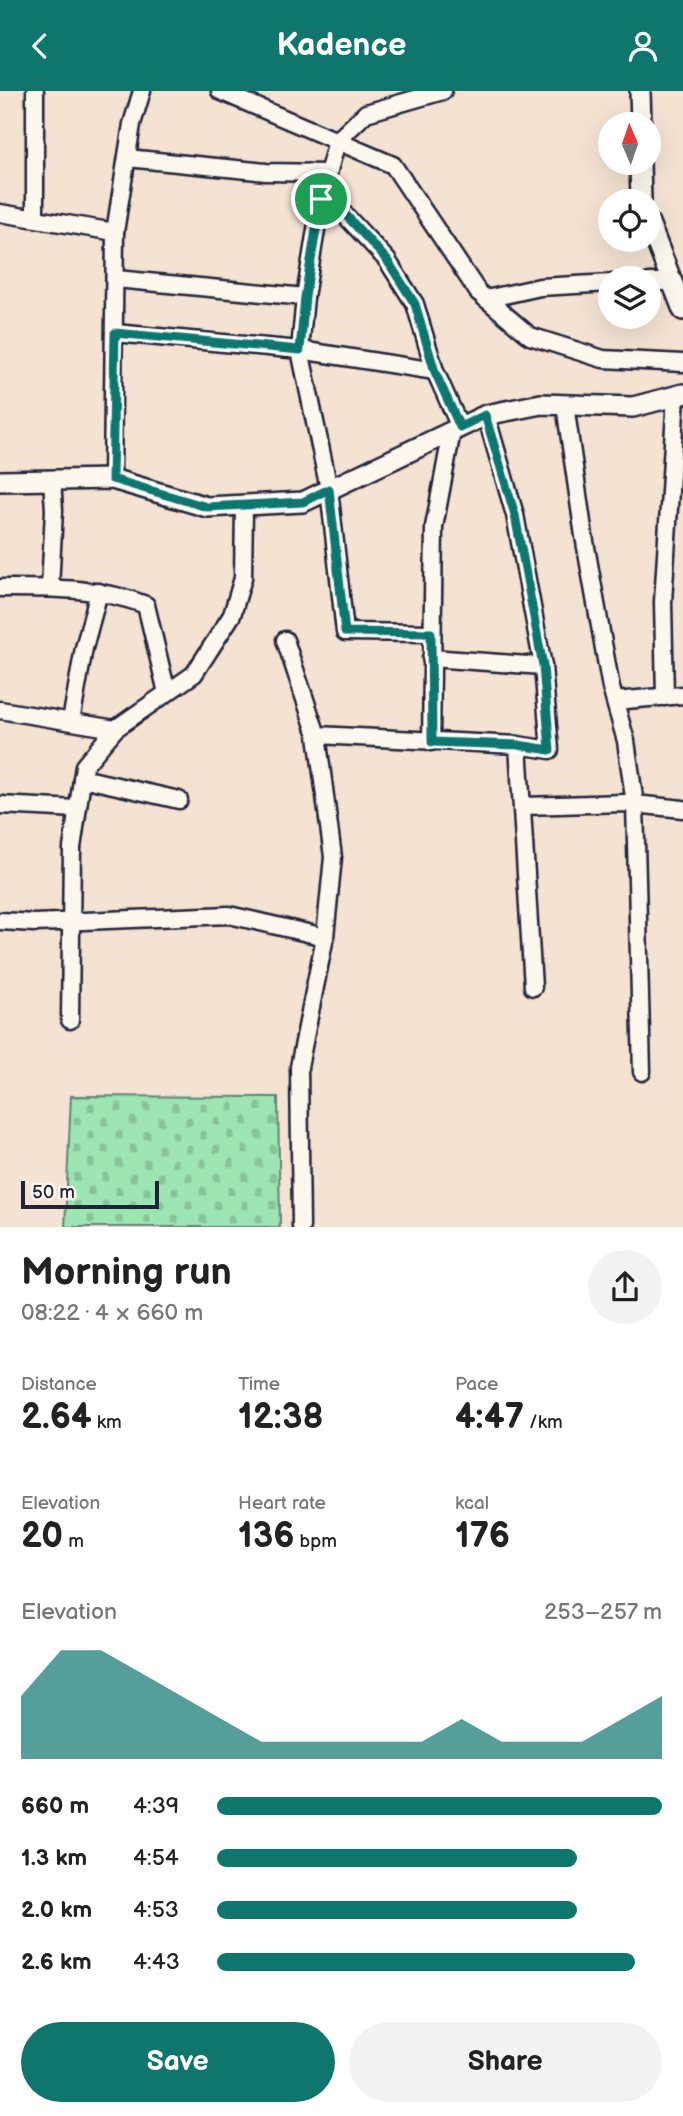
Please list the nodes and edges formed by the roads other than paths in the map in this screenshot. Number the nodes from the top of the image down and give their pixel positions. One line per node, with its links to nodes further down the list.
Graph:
1 (35, 91): 13 (street)
2 (142, 91): 9 (street)
3 (220, 91): 6 (street)
4 (443, 91): 8 (street)
5 (640, 91): 7 (street)
6 (236, 95): 8 (street)
7 (641, 112)
8 (337, 141): 10 (street); 21 (street)
9 (127, 158): 10 (street); 14 (street)
10 (328, 173): 11 (street)
11 (321, 199): 20 (street); 26 (street)
12 (0, 213): 13 (street)
13 (35, 218): 14 (street)
14 (115, 232): 16 (street)
15 (660, 252): 18 (street)
16 (116, 279): 20 (street); 23 (street)
17 (661, 282): 18 (street)
18 (672, 282): 22 (street)
19 (598, 284): 21 (street)
20 (305, 297): 24 (street)
21 (486, 299): 25 (street)
22 (683, 310)
23 (115, 333): 24 (street); 31 (street)
24 (300, 350): 26 (street); 34 (street)
25 (683, 363)
26 (435, 372): 30 (street)
27 (679, 395): 28 (street); 45 (street)
28 (565, 405): 29 (street); 46 (street)
29 (485, 415): 30 (street); 42 (street)
30 (456, 429): 34 (street); 39 (street)
31 (112, 479): 32 (street); 35 (street)
32 (52, 480): 33 (street); 37 (street)
33 (0, 481)
34 (329, 489): 35 (street); 39 (street)
35 (244, 505): 43 (street)
36 (0, 588): 37 (street)
37 (50, 588): 38 (street)
38 (99, 591): 43 (street); 48 (street)
39 (431, 633): 41 (street)
40 (285, 640): 50 (street)
41 (431, 658): 42 (street); 51 (street)
42 (543, 666): 52 (street)
43 (167, 693): 49 (street)
44 (683, 695): 45 (street)
45 (665, 697): 46 (street)
46 (615, 701): 55 (street)
47 (0, 710): 48 (street)
48 (71, 721): 49 (street)
49 (115, 729): 53 (street)
50 (317, 735): 51 (street); 62 (street)
51 (432, 742): 52 (street)
52 (518, 745): 57 (street)
53 (82, 778): 54 (street); 59 (street)
54 (178, 800)
55 (635, 804): 57 (street); 58 (street); 65 (street)
56 (0, 805): 59 (street)
57 (524, 806): 63 (street)
58 (683, 809)
59 (77, 810): 61 (street)
60 (0, 921): 61 (street)
61 (71, 922): 62 (street); 64 (street)
62 (325, 937): 66 (street)
63 (533, 988)
64 (70, 1020)
65 (642, 1072)
66 (301, 1227)

